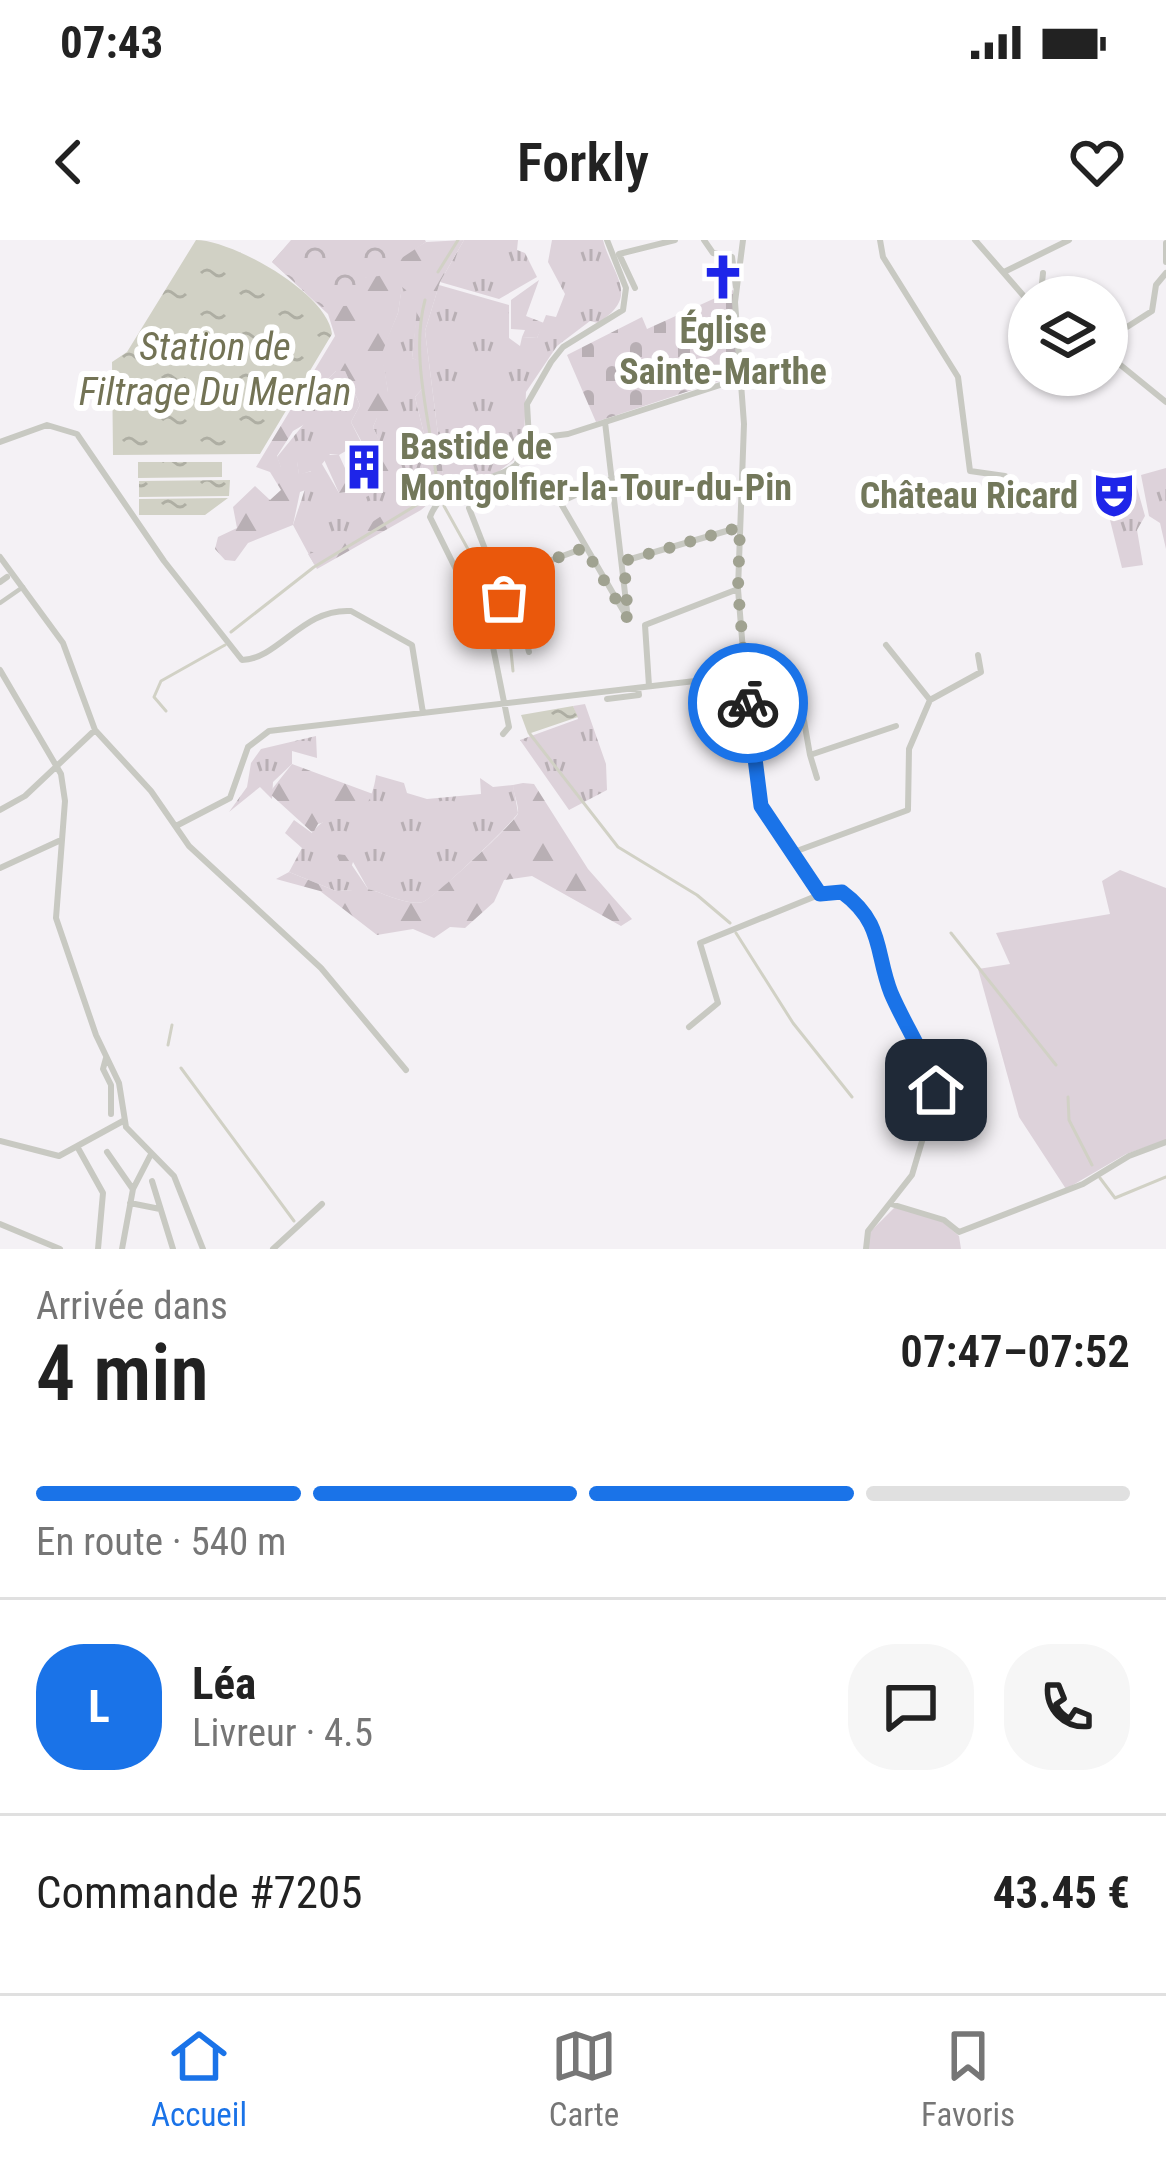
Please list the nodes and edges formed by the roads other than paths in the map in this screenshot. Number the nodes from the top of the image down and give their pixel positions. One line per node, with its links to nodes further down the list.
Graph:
1 (607, 240): 22 (street)
2 (675, 240): 16 (street)
3 (704, 240): 15 (street)
4 (742, 240): 15 (street)
5 (880, 240): 24 (street)
6 (975, 240): 10 (street)
7 (1069, 240): 10 (street)
8 (1166, 243): 9 (street)
9 (1166, 262)
10 (1004, 272): 14 (street)
11 (1043, 273): 13 (street)
12 (1166, 273): 17 (street)
13 (1042, 276)
14 (1008, 277)
15 (736, 287): 19 (street)
16 (635, 288)
17 (1128, 326)
18 (1128, 371): 20 (street)
19 (742, 378): 21 (street); 27 (street)
20 (1166, 402)
21 (605, 422): 22 (street); 25 (street)
22 (529, 439): 44 (street)
23 (0, 442): 46 (street)
24 (1005, 476)
25 (613, 478): 28 (street); 30 (street)
26 (469, 508): 31 (street)
27 (740, 527): 30 (street); 33 (street)
28 (584, 548): 30 (street); 31 (street)
29 (0, 557): 32 (street)
30 (624, 561)
31 (496, 580): 36 (street)
32 (23, 587): 34 (street); 48 (street)
33 (738, 589): 39 (street); 40 (street)
34 (0, 603)
35 (886, 645): 43 (street)
36 (529, 652)
37 (978, 655): 43 (street)
38 (0, 670): 51 (street)
39 (746, 675): 40 (street); 45 (street)
40 (649, 686): 41 (street)
41 (638, 688): 42 (street); 44 (street)
42 (607, 699)
43 (930, 700): 56 (street)
44 (506, 702): 46 (street); 49 (street)
45 (748, 704): 50 (street); 56 (street)
46 (423, 712): 54 (street)
47 (896, 726): 50 (street)
48 (94, 730): 51 (street); 54 (street)
49 (503, 734)
50 (810, 755): 52 (street)
51 (57, 762): 53 (street); 55 (street)
52 (818, 778)
53 (0, 810)
54 (176, 826): 61 (street)
55 (61, 840): 57 (street); 60 (street)
56 (794, 852): 58 (street)
57 (0, 868)
58 (820, 894): 59 (street); 75 (street)
59 (689, 1027)
60 (106, 1058): 62 (street); 63 (street)
61 (406, 1070)
62 (112, 1114)
63 (124, 1120): 64 (street); 65 (street)
64 (109, 1130): 65 (street); 68 (street)
65 (130, 1136): 70 (street)
66 (0, 1141): 68 (street)
67 (1166, 1142): 75 (street)
68 (75, 1150): 79 (street)
69 (107, 1152): 72 (street)
70 (150, 1155): 72 (street); 82 (street)
71 (152, 1181): 76 (street)
72 (133, 1189): 73 (street)
73 (130, 1204): 76 (street); 80 (street)
74 (322, 1204): 83 (street)
75 (891, 1204): 84 (street)
76 (160, 1209): 81 (street)
77 (0, 1224): 78 (street)
78 (60, 1249)
79 (96, 1249)
80 (122, 1249)
81 (173, 1249)
82 (203, 1249)
83 (273, 1249)
84 (866, 1249)

